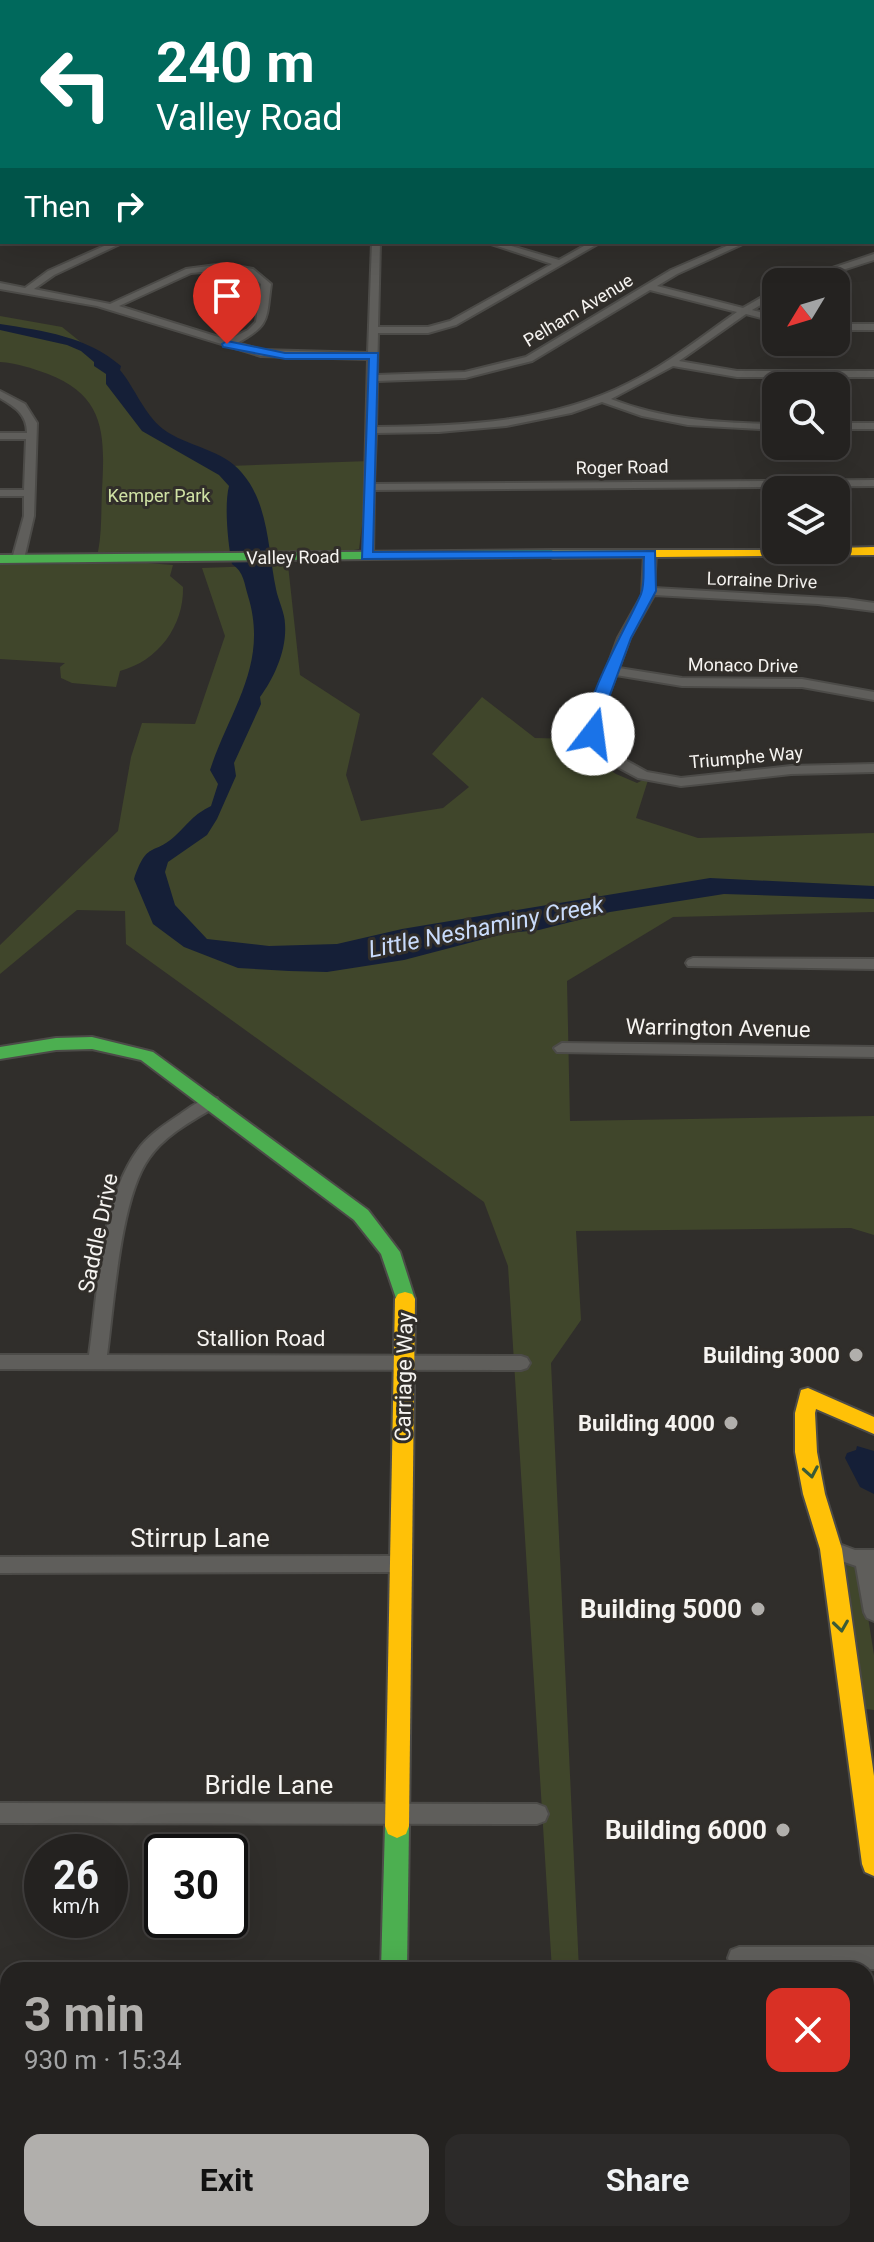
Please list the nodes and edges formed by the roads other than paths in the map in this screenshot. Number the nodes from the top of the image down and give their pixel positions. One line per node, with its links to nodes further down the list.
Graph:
1 (116, 244): 11 (street)
2 (376, 244): 18 (street)
3 (496, 244): 7 (street)
4 (593, 244): 7 (street)
5 (738, 244): 10 (street, Pelham Avenue)
6 (874, 257): 8 (street)
7 (560, 263): 18 (street)
8 (840, 268)
9 (0, 286): 11 (street)
10 (649, 287): 14 (street); 23 (street, Pelham Avenue)
11 (27, 290): 13 (street)
12 (762, 301): 14 (street)
13 (110, 307): 19 (street); 19 (street)
14 (744, 312): 15 (street); 21 (street)
15 (762, 316)
16 (850, 327): 17 (street)
17 (874, 327)
18 (375, 330): 20 (street)
19 (227, 344): 20 (street)
20 (374, 356): 23 (street)
21 (669, 362): 22 (street); 25 (street)
22 (874, 374)
23 (374, 378): 29 (street)
24 (0, 394): 31 (street)
25 (603, 399): 28 (street); 29 (street)
26 (850, 426): 27 (street)
27 (874, 426)
28 (762, 427)
29 (372, 430): 33 (street)
30 (0, 436): 31 (street)
31 (32, 436): 35 (street)
32 (874, 483): 33 (street, Roger Road)
33 (369, 487): 38 (street)
34 (0, 493): 35 (street)
35 (31, 493): 39 (street)
36 (874, 551): 37 (street, Valley Road)
37 (650, 553): 38 (street, Valley Road); 40 (street, Triumphe Way)
38 (367, 556): 39 (street, Valley Road)
39 (9, 559)
40 (649, 591): 41 (street, Lorraine Drive); 42 (street, Triumphe Way)
41 (874, 607)
42 (612, 671): 43 (street, Monaco Drive); 44 (street, Triumphe Way)
43 (874, 696)
44 (874, 768)
45 (693, 963): 46 (street)
46 (874, 964)
47 (562, 1048): 48 (street, Warrington Avenue)
48 (874, 1052)
49 (0, 1053): 50 (street, Carriage Way)
50 (211, 1102): 52 (street, Saddle Drive); 53 (street, Carriage Way)
51 (0, 1362): 52 (street, Stallion Road)
52 (97, 1362): 53 (street, Stallion Road)
53 (405, 1363): 54 (street, Stallion Road); 58 (street, Carriage Way)
54 (521, 1363)
55 (874, 1426): 56 (street, one-way to 56)
56 (831, 1549): 57 (street); 64 (street, one-way to 64)
57 (869, 1559): 60 (street)
58 (401, 1564): 59 (street, Stirrup Lane); 62 (street, Carriage Way)
59 (0, 1565)
60 (874, 1612)
61 (0, 1813): 62 (street, Bridle Lane)
62 (397, 1813): 63 (street, Bridle Lane); 67 (street, Carriage Way)
63 (537, 1814)
64 (874, 1864)
65 (739, 1958): 66 (street)
66 (874, 1958)
67 (394, 1962)

